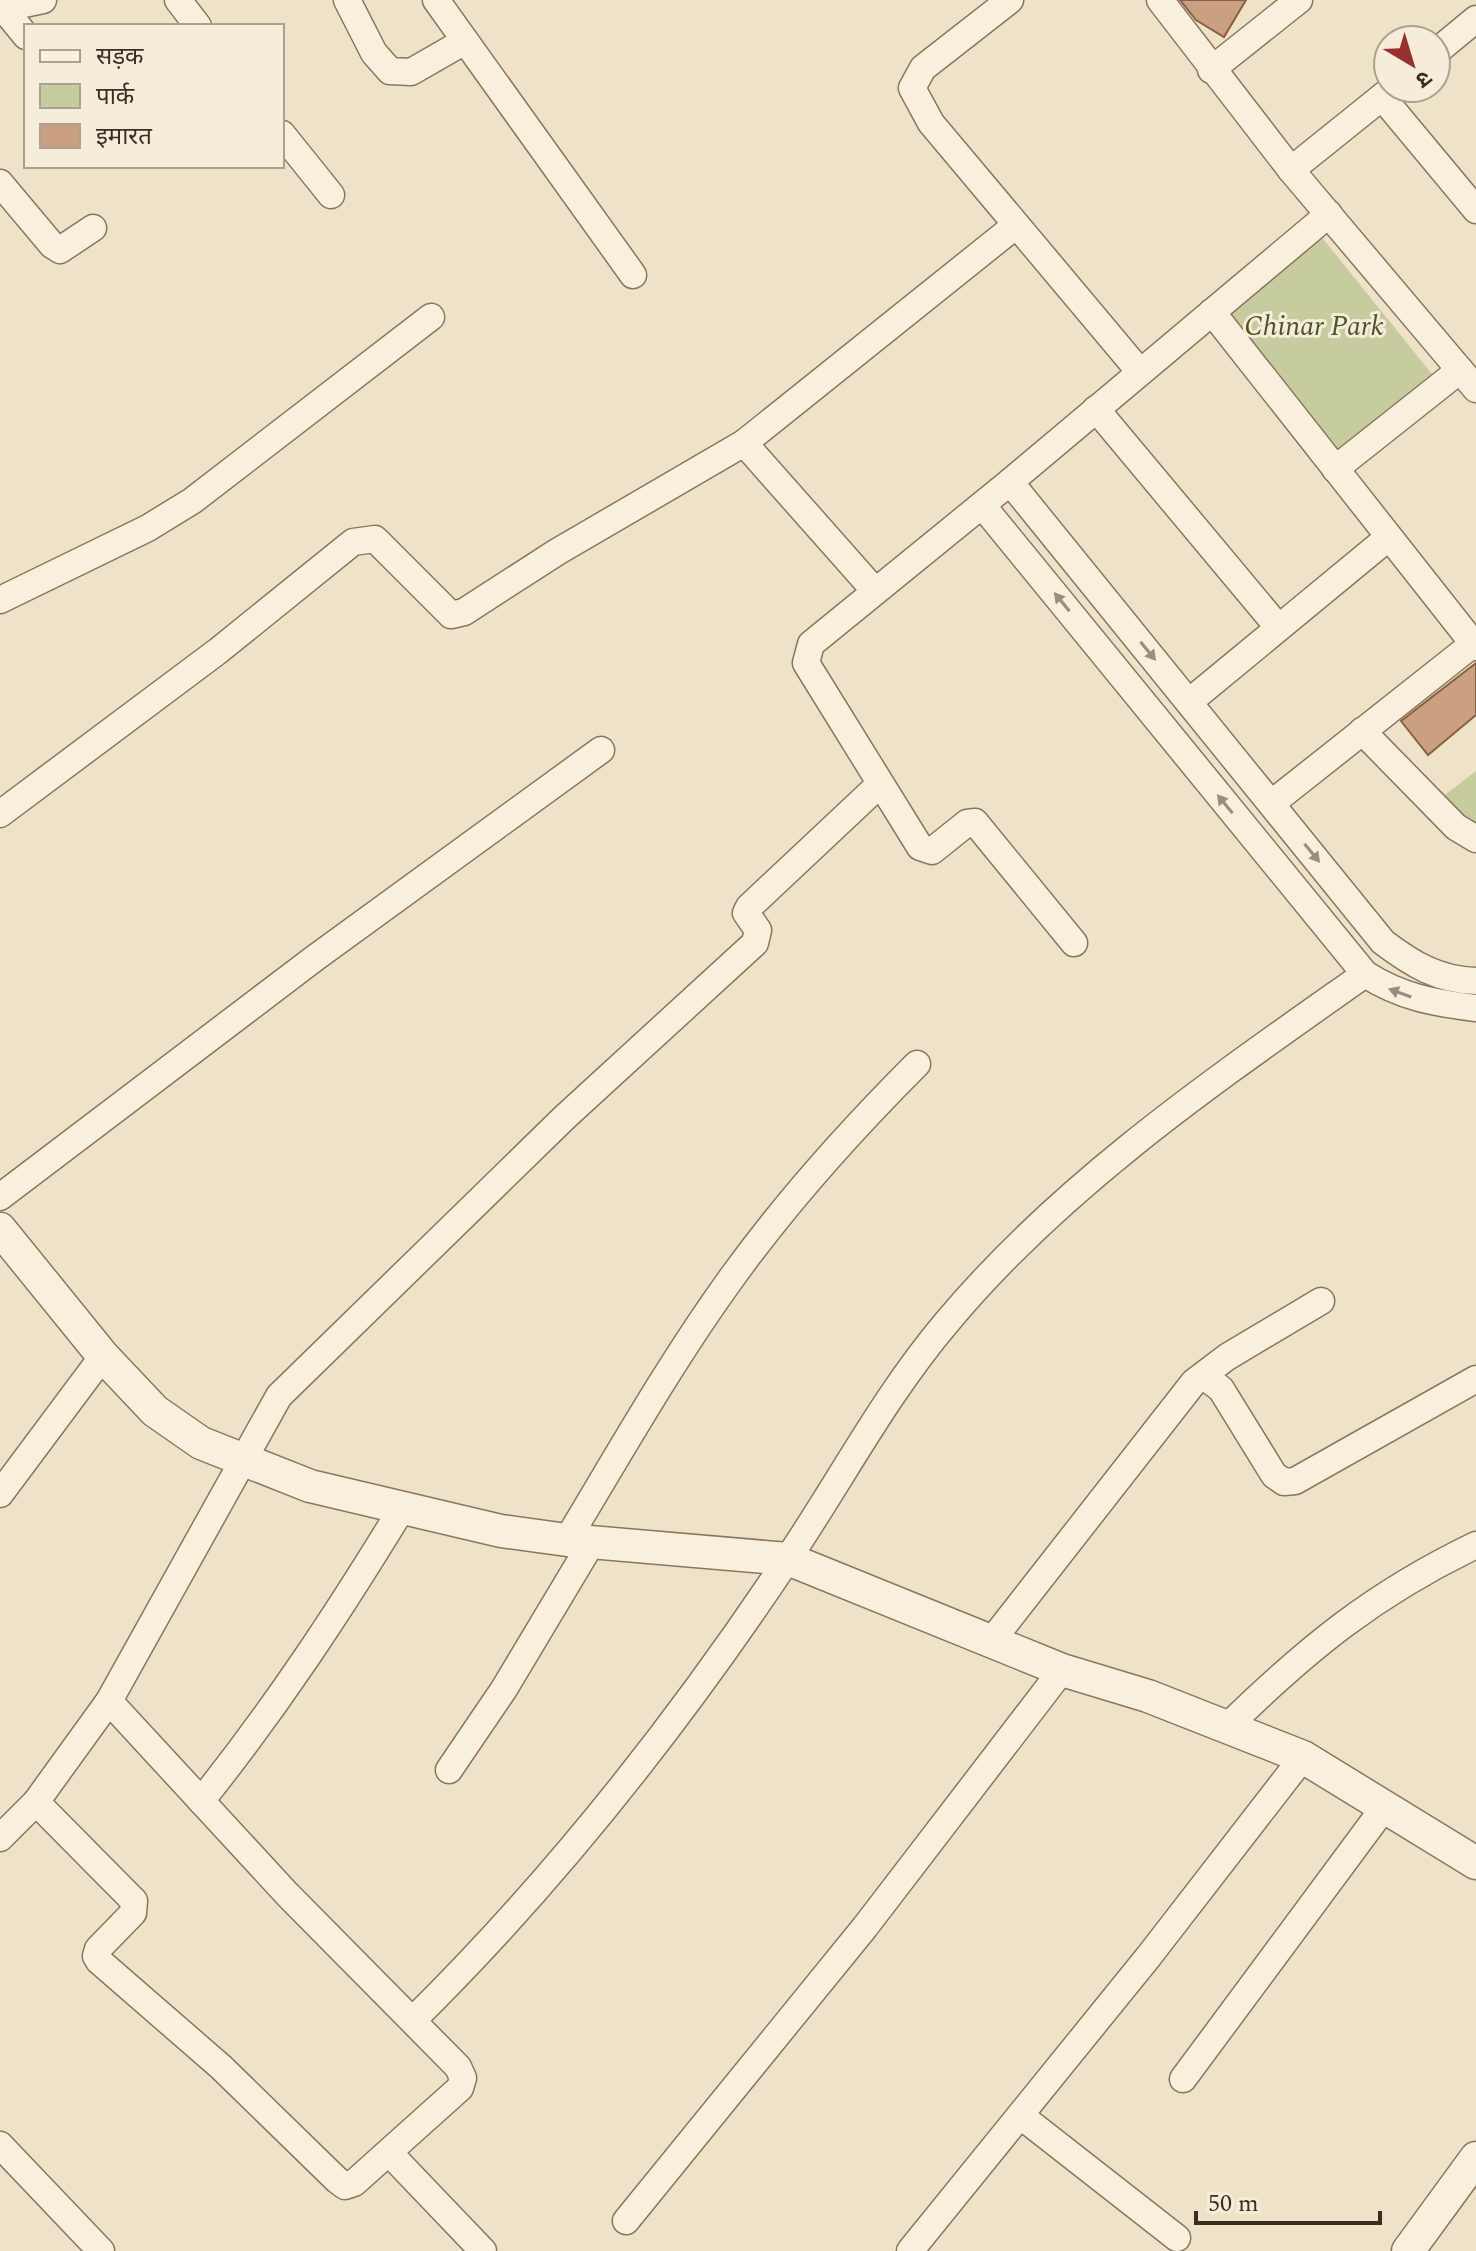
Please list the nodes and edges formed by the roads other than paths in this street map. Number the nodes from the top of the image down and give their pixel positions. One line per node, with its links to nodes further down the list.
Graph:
1 (43, 0): 8 (street)
2 (178, 0): 10 (street)
3 (347, 0): 13 (street)
4 (436, 0): 13 (street)
5 (1010, 0): 23 (street)
6 (1160, 0): 14 (street)
7 (1299, 0): 14 (street)
8 (2, 9): 11 (street)
9 (1476, 19): 12 (street)
10 (196, 24)
11 (24, 34)
12 (1452, 39)
13 (465, 41): 25 (street)
14 (1211, 70): 18 (street)
15 (1373, 104): 18 (street)
16 (1397, 104): 21 (street)
17 (284, 136): 20 (street)
18 (1291, 170): 22 (street)
19 (0, 183): 24 (street)
20 (331, 195)
21 (1476, 210)
22 (1329, 214): 26 (street); 29 (street)
23 (1015, 226): 28 (street); 31 (street)
24 (93, 228)
25 (633, 275)
26 (1212, 312): 28 (street); 32 (street)
27 (431, 317): 37 (street)
28 (1140, 372): 30 (street)
29 (1468, 380): 32 (street)
30 (1096, 409): 33 (street); 38 (street)
31 (744, 443): 36 (street); 45 (street)
32 (1335, 469): 35 (street)
33 (1010, 482): 34 (street); 40 (street, one-way to 40)
34 (982, 505): 36 (street); 48 (street, one-way to 34)
35 (1389, 537): 38 (street); 39 (street)
36 (875, 591): 43 (street)
37 (0, 600)
38 (1278, 627): 40 (street)
39 (1475, 645): 41 (street)
40 (1189, 702): 44 (street)
41 (1362, 731): 44 (street); 46 (street)
42 (601, 750): 52 (street)
43 (880, 784): 47 (street); 58 (street)
44 (1272, 803): 49 (street, one-way to 49)
45 (0, 814)
46 (1476, 839)
47 (1074, 943)
48 (1365, 974): 50 (street, one-way to 48); 63 (street)
49 (1476, 981)
50 (1476, 1008)
51 (917, 1064): 61 (street)
52 (0, 1197)
53 (0, 1229): 55 (street)
54 (1321, 1301): 56 (street)
55 (103, 1356): 58 (street); 59 (street)
56 (1205, 1377): 57 (street); 64 (street)
57 (1476, 1379)
58 (245, 1461): 60 (street); 66 (street)
59 (0, 1494)
60 (401, 1510): 61 (street); 70 (street)
61 (580, 1541): 63 (street); 69 (street)
62 (1476, 1545): 67 (street)
63 (788, 1559): 64 (street); 75 (street)
64 (993, 1639): 65 (street)
65 (1062, 1670): 67 (street); 81 (street)
66 (109, 1701): 70 (street); 71 (street)
67 (1228, 1726): 68 (street)
68 (1303, 1757): 72 (street); 77 (street)
69 (449, 1770)
70 (201, 1801): 75 (street)
71 (36, 1802): 73 (street); 79 (street)
72 (1386, 1805): 74 (street); 76 (street)
73 (0, 1838)
74 (1472, 1852)
75 (413, 2020): 79 (street)
76 (1183, 2079)
77 (1021, 2116): 82 (street); 85 (street)
78 (0, 2145): 83 (street)
79 (393, 2150): 84 (street)
80 (1476, 2158): 86 (street)
81 (626, 2221)
82 (1177, 2238)
83 (101, 2251)
84 (483, 2251)
85 (910, 2251)
86 (1408, 2251)

